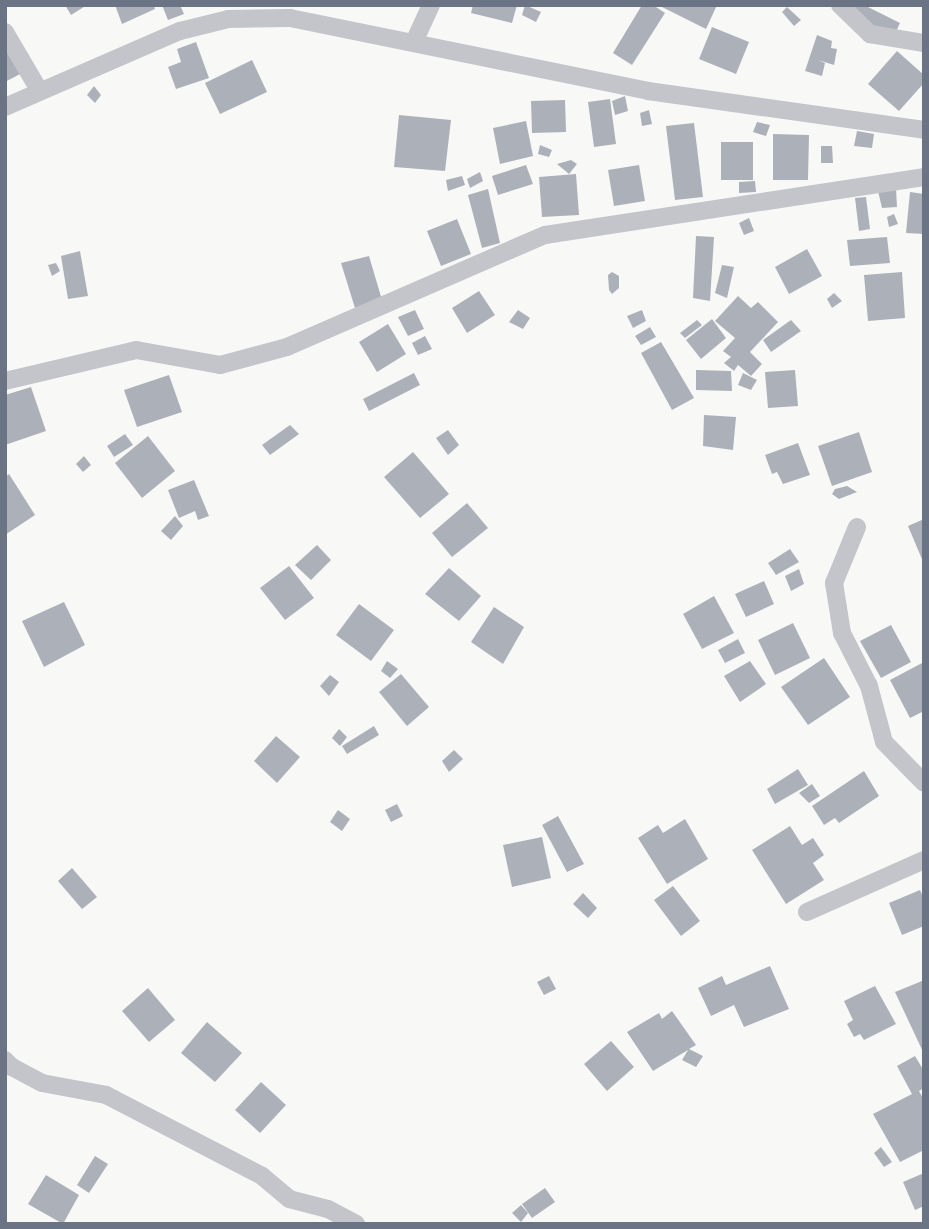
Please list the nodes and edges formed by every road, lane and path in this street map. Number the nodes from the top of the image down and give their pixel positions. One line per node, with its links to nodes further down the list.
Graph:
1 (431, 5): 4 (street)
2 (839, 5): 5 (street)
3 (5, 32): 6 (street)
4 (414, 42): 6 (street); 8 (street)
5 (924, 43)
6 (39, 90): 7 (street)
7 (5, 107)
8 (924, 130)
9 (924, 177): 10 (street)
10 (5, 381)
11 (857, 527): 12 (street)
12 (924, 783)
13 (924, 859): 14 (street)
14 (807, 912)
15 (5, 1060): 16 (street)
16 (356, 1224)

